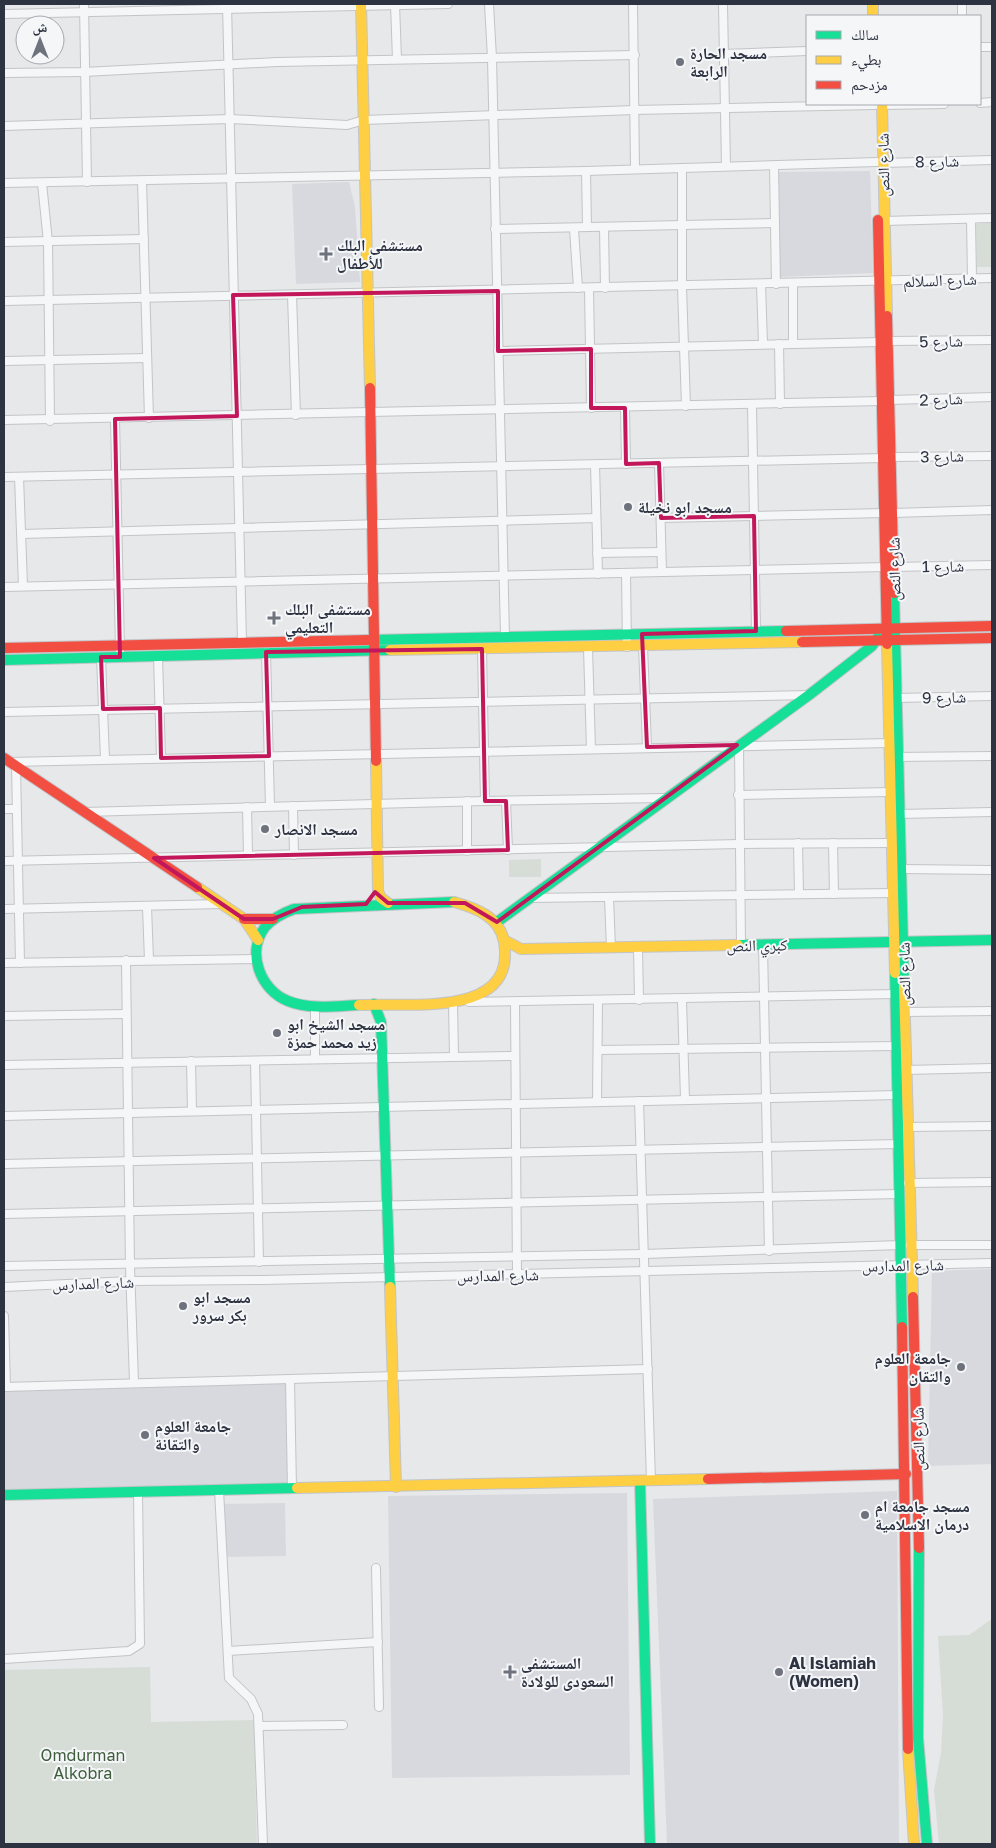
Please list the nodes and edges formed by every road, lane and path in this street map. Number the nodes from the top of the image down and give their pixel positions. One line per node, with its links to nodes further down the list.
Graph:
1 (361, 4): 2 (street); 7 (street); 15 (street)
2 (395, 4): 3 (street); 14 (street)
3 (448, 4)
4 (489, 4): 13 (street)
5 (633, 4): 12 (street)
6 (723, 4): 11 (street)
7 (227, 6): 8 (street); 16 (street)
8 (84, 8): 9 (street); 17 (street)
9 (4, 14)
10 (806, 52): 11 (street)
11 (724, 54): 21 (street)
12 (635, 55): 13 (street); 22 (street)
13 (492, 58): 14 (street); 23 (street)
14 (397, 59): 15 (street)
15 (362, 60): 16 (street); 25 (street)
16 (228, 64): 17 (street); 24 (street)
17 (84, 72): 18 (street); 26 (street)
18 (4, 73)
19 (848, 105): 21 (street)
20 (879, 105): 29 (street, شارع النص)
21 (725, 109): 22 (street); 30 (street)
22 (634, 110): 23 (street); 33 (street)
23 (492, 114): 25 (street); 35 (street)
24 (230, 119): 25 (street); 26 (street); 37 (street)
25 (364, 120): 36 (street)
26 (86, 123): 27 (street); 39 (street)
27 (4, 126)
28 (992, 160): 29 (street, شارع 8)
29 (880, 163): 31 (street, شارع 8); 44 (street, شارع النص); 56 (street, شارع النص)
30 (726, 166): 31 (street, شارع 8); 32 (street, شارع 8)
31 (774, 166): 45 (street)
32 (682, 168): 33 (street, شارع 8); 46 (street)
33 (635, 169): 34 (street, شارع 8)
34 (586, 172): 35 (street, شارع 8); 47 (street)
35 (494, 173): 36 (street, شارع 8); 49 (street)
36 (364, 174): 37 (street, شارع 8); 65 (street)
37 (232, 179): 38 (street, شارع 8); 66 (street)
38 (142, 181): 39 (street, شارع 8); 51 (street)
39 (87, 182): 41 (street, شارع 8)
40 (4, 183): 41 (street, شارع 8)
41 (42, 183): 53 (street)
42 (992, 218): 43 (street)
43 (971, 219): 44 (street); 55 (street)
44 (884, 222): 56 (street, شارع النص)
45 (775, 223): 46 (street); 59 (street)
46 (682, 225): 48 (street); 60 (street)
47 (587, 227): 48 (street); 50 (street)
48 (604, 228): 63 (street)
49 (495, 229): 50 (street); 64 (street)
50 (574, 229): 61 (street)
51 (144, 238): 53 (street); 68 (street)
52 (4, 242): 53 (street)
53 (48, 242): 69 (street)
54 (992, 278): 55 (street, شارع السلالم)
55 (972, 279): 56 (street, شارع السلالم)
56 (883, 281): 57 (street, شارع السلالم); 72 (street, شارع النص)
57 (793, 283): 59 (street, شارع السلالم); 73 (street)
58 (761, 284): 59 (street, شارع السلالم); 60 (street, شارع السلالم); 74 (street)
59 (776, 284)
60 (682, 287): 63 (street, شارع السلالم); 76 (street)
61 (578, 288): 62 (street, شارع السلالم); 64 (street, شارع السلالم)
62 (589, 288): 63 (street, شارع السلالم); 77 (street)
63 (605, 288)
64 (498, 291): 65 (street, شارع السلالم); 78 (street)
65 (367, 294): 67 (street, شارع السلالم); 90 (street)
66 (233, 295): 67 (street, شارع السلالم); 68 (street, شارع السلالم); 92 (street)
67 (292, 295): 91 (street)
68 (145, 298): 69 (street, شارع السلالم); 79 (street)
69 (49, 300): 70 (street, شارع السلالم); 80 (street)
70 (4, 301)
71 (992, 340): 72 (street, شارع 5)
72 (885, 342): 73 (street, شارع 5); 83 (street, شارع النص)
73 (793, 343): 75 (street, شارع 5)
74 (762, 344): 75 (street, شارع 5); 76 (street, شارع 5)
75 (779, 344): 84 (street)
76 (684, 346): 77 (street, شارع 5); 86 (street)
77 (591, 349): 78 (street, شارع 5); 87 (street)
78 (498, 351): 89 (street)
79 (147, 358): 80 (street); 93 (street)
80 (48, 360): 81 (street); 96 (street)
81 (4, 361)
82 (992, 397): 83 (street, شارع 2)
83 (886, 401): 84 (street, شارع 2); 98 (street, شارع النص)
84 (780, 404): 85 (street, شارع 2)
85 (752, 405): 86 (street, شارع 2); 99 (street)
86 (686, 406): 88 (street, شارع 2)
87 (591, 408): 88 (street, شارع 2); 89 (street, شارع 2)
88 (625, 408): 102 (street)
89 (499, 410): 90 (street, شارع 2); 103 (street)
90 (369, 413): 91 (street, شارع 2); 104 (street)
91 (296, 415): 92 (street, شارع 2)
92 (237, 416): 93 (street, شارع 2); 105 (street)
93 (149, 418): 94 (street, شارع 2)
94 (115, 419): 96 (street, شارع 2); 106 (street)
95 (4, 420): 96 (street, شارع 2)
96 (50, 421)
97 (992, 456): 98 (street, شارع 3)
98 (888, 457): 99 (street, شارع 3); 110 (street, شارع النص)
99 (753, 461): 100 (street, شارع 3); 111 (street)
100 (660, 463): 102 (street, شارع 3); 113 (street)
101 (595, 464): 102 (street, شارع 3); 103 (street, شارع 3); 112 (street)
102 (626, 464)
103 (500, 466): 104 (street, شارع 3); 114 (street)
104 (370, 469): 105 (street, شارع 3); 115 (street)
105 (238, 472): 106 (street, شارع 3); 116 (street)
106 (116, 475): 108 (street, شارع 3); 117 (street)
107 (4, 477): 108 (street, شارع 3)
108 (19, 477): 118 (street)
109 (992, 510): 110 (street)
110 (889, 513): 111 (street); 122 (street, شارع النص)
111 (754, 516): 113 (street); 123 (street)
112 (596, 518): 114 (street); 120 (street)
113 (661, 518): 119 (street)
114 (501, 521): 115 (street); 127 (street)
115 (371, 524): 116 (street); 128 (street)
116 (239, 527): 117 (street); 129 (street)
117 (117, 530): 118 (street); 130 (street)
118 (22, 534): 131 (street)
119 (661, 552): 120 (street); 124 (street)
120 (597, 553): 126 (street)
121 (992, 565): 122 (street, شارع 1)
122 (890, 567): 123 (street, شارع 1); 134 (street, شارع النص)
123 (755, 571): 124 (street, شارع 1); 135 (street)
124 (662, 572): 125 (street, شارع 1)
125 (626, 573): 126 (street, شارع 1); 136 (street)
126 (598, 574): 127 (street, شارع 1)
127 (503, 577): 128 (street, شارع 1); 137 (street)
128 (372, 580): 129 (street, شارع 1); 139 (street)
129 (241, 582): 130 (street, شارع 1); 141 (street)
130 (119, 585): 131 (street, شارع 1); 142 (street)
131 (23, 586): 132 (street, شارع 1)
132 (4, 587)
133 (992, 626): 134 (street)
134 (888, 629): 135 (street); 140 (street, شارع النص); 140 (street)
135 (756, 631): 136 (street)
136 (627, 634): 137 (street); 144 (street)
137 (505, 637): 139 (street)
138 (992, 638): 140 (street)
139 (374, 640): 141 (street); 148 (street)
140 (886, 640): 143 (street); 154 (street); 158 (street, شارع النص); 165 (street, شارع النص)
141 (242, 642): 142 (street)
142 (120, 645): 145 (street); 152 (street)
143 (643, 646): 144 (street); 156 (street)
144 (627, 647): 146 (street)
145 (4, 648)
146 (588, 648): 147 (street); 157 (street)
147 (482, 649): 148 (street); 159 (street)
148 (374, 651): 149 (street); 160 (street)
149 (266, 652): 150 (street); 161 (street)
150 (158, 656): 152 (street); 162 (street)
151 (101, 657): 152 (street); 153 (street); 163 (street)
152 (120, 657)
153 (4, 660)
154 (809, 695): 156 (street); 166 (street)
155 (992, 696): 158 (street, شارع 9)
156 (645, 697): 157 (street); 167 (street)
157 (590, 698): 159 (street); 168 (street)
158 (896, 698): 174 (street, شارع النص)
159 (483, 701): 160 (street); 169 (street)
160 (375, 703): 161 (street); 170 (street)
161 (267, 706): 162 (street); 171 (street)
162 (160, 708): 163 (street); 173 (street)
163 (104, 709): 164 (street); 175 (street)
164 (4, 712)
165 (889, 743): 166 (street); 174 (street, شارع النص)
166 (738, 745): 167 (street); 178 (street); 179 (street)
167 (647, 747): 168 (street)
168 (591, 749): 169 (street)
169 (484, 752): 170 (street); 181 (street)
170 (376, 754): 171 (street); 183 (street)
171 (269, 756): 173 (street); 184 (street)
172 (992, 756): 174 (street)
173 (161, 758): 175 (street)
174 (894, 758): 177 (street, شارع النص); 191 (street, شارع النص)
175 (106, 759): 176 (street)
176 (8, 762): 188 (street); 189 (street)
177 (890, 792): 178 (street); 194 (street, شارع النص)
178 (738, 794): 195 (street)
179 (664, 798): 180 (street); 196 (street)
180 (506, 800): 181 (street); 197 (street)
181 (486, 801): 182 (street)
182 (467, 802): 183 (street); 198 (street)
183 (377, 804): 185 (street); 199 (street)
184 (270, 806): 185 (street); 186 (street)
185 (293, 806): 201 (street)
186 (247, 807): 189 (street); 200 (street)
187 (4, 809): 188 (street)
188 (16, 809): 204 (street)
189 (85, 812): 202 (street)
190 (992, 812): 191 (street)
191 (900, 814): 205 (street, شارع النص)
192 (798, 843): 193 (street); 195 (street); 209 (street)
193 (833, 843): 194 (street); 210 (street)
194 (891, 843): 208 (street, شارع النص)
195 (739, 844): 196 (street); 211 (street)
196 (599, 847): 197 (street); 213 (street)
197 (508, 850): 198 (street)
198 (467, 851): 199 (street)
199 (378, 853): 201 (street); 207 (street)
200 (248, 855): 201 (street); 202 (street)
201 (294, 855)
202 (154, 858): 204 (street); 215 (street)
203 (4, 861): 204 (street)
204 (17, 861): 218 (street)
205 (901, 868): 206 (street); 226 (street, شارع النص)
206 (992, 870)
207 (378, 884): 214 (street); 216 (street)
208 (893, 893): 210 (street); 226 (street, شارع النص)
209 (799, 894): 210 (street); 211 (street)
210 (834, 894)
211 (740, 895): 212 (street); 228 (street)
212 (609, 897): 213 (street); 229 (street)
213 (531, 898): 222 (street)
214 (388, 903): 216 (street); 222 (street)
215 (222, 904): 217 (street); 220 (street)
216 (366, 904): 221 (street)
217 (147, 907): 218 (street); 235 (street)
218 (18, 908): 219 (street); 237 (street)
219 (4, 909)
220 (244, 919): 221 (street); 223 (street)
221 (273, 919): 223 (street)
222 (497, 922): 225 (street)
223 (258, 940): 232 (street)
224 (992, 940): 226 (street, كبري النص)
225 (506, 941): 231 (street); 233 (street)
226 (898, 942): 227 (street, كبري النص); 238 (street, شارع النص); 249 (street, شارع النص)
227 (764, 945): 228 (street, كبري النص); 239 (street)
228 (741, 946): 230 (street, كبري النص)
229 (611, 948): 230 (street, كبري النص); 231 (street, كبري النص)
230 (638, 948): 240 (street)
231 (521, 949): 233 (street)
232 (256, 959): 235 (street); 247 (street)
233 (506, 959): 243 (street)
234 (126, 960): 235 (street); 237 (street); 250 (street)
235 (149, 960)
236 (4, 963): 237 (street)
237 (20, 963)
238 (895, 994): 239 (street); 253 (street, شارع النص)
239 (765, 998): 241 (street); 254 (street)
240 (639, 1000): 241 (street); 242 (street)
241 (682, 1000): 255 (street)
242 (598, 1001): 244 (street); 256 (street)
243 (458, 1002): 244 (street); 246 (street); 257 (street)
244 (515, 1002): 258 (street)
245 (374, 1004): 246 (street); 247 (street); 252 (street)
246 (390, 1004): 252 (street)
247 (315, 1007): 260 (street)
248 (992, 1011): 249 (street)
249 (905, 1012): 266 (street, شارع النص)
250 (126, 1014): 251 (street); 263 (street)
251 (4, 1016)
252 (381, 1022): 259 (street)
253 (896, 1046): 254 (street); 267 (street, شارع النص)
254 (766, 1048): 255 (street); 268 (street)
255 (683, 1049): 256 (street); 269 (street)
256 (598, 1050): 271 (street)
257 (454, 1056): 258 (street); 259 (street)
258 (516, 1056): 272 (street)
259 (383, 1058): 260 (street); 273 (street)
260 (316, 1059): 262 (street)
261 (191, 1061): 262 (street); 263 (street); 275 (street)
262 (255, 1061): 274 (street)
263 (126, 1062): 264 (street); 276 (street)
264 (4, 1065)
265 (992, 1068): 266 (street)
266 (906, 1070): 279 (street, شارع النص)
267 (897, 1095): 268 (street); 280 (street, شارع النص)
268 (767, 1098): 269 (street); 281 (street)
269 (684, 1099): 270 (street)
270 (639, 1100): 271 (street); 282 (street)
271 (598, 1101): 272 (street)
272 (516, 1104): 273 (street); 283 (street)
273 (385, 1106): 274 (street); 284 (street)
274 (256, 1109): 275 (street); 285 (street)
275 (192, 1111): 276 (street)
276 (128, 1113): 277 (street); 286 (street)
277 (4, 1116)
278 (992, 1126): 279 (street)
279 (907, 1127): 289 (street, شارع النص)
280 (898, 1144): 281 (street); 290 (street, شارع النص)
281 (767, 1146): 282 (street); 291 (street)
282 (641, 1148): 283 (street); 292 (street)
283 (516, 1152): 284 (street); 293 (street)
284 (387, 1156): 285 (street); 294 (street)
285 (256, 1158): 286 (street); 295 (street)
286 (128, 1162): 287 (street); 296 (street)
287 (4, 1164)
288 (992, 1182): 289 (street)
289 (908, 1183): 298 (street, شارع النص)
290 (899, 1194): 291 (street); 298 (street, شارع النص)
291 (768, 1196): 292 (street); 300 (street)
292 (642, 1199): 293 (street); 301 (street)
293 (516, 1201): 294 (street); 302 (street)
294 (388, 1204): 295 (street); 303 (street)
295 (257, 1207): 296 (street); 304 (street)
296 (129, 1210): 297 (street); 308 (street)
297 (4, 1214)
298 (905, 1245): 299 (street, شارع المدارس); 300 (street, شارع المدارس); 306 (street, شارع النص)
299 (992, 1245)
300 (769, 1251): 301 (street, شارع المدارس)
301 (644, 1254): 302 (street, شارع المدارس); 309 (street)
302 (516, 1256): 303 (street, شارع المدارس); 310 (street)
303 (390, 1259): 304 (street, شارع المدارس); 311 (street)
304 (259, 1262): 308 (street, شارع المدارس)
305 (992, 1263): 306 (street, شارع المدارس)
306 (906, 1265): 309 (street, شارع المدارس); 320 (street, شارع النص); 338 (street, شارع النص)
307 (4, 1266): 308 (street, شارع المدارس)
308 (130, 1266): 312 (street)
309 (644, 1272): 310 (street, شارع المدارس); 315 (street)
310 (516, 1275): 311 (street, شارع المدارس)
311 (390, 1277): 312 (street, شارع المدارس); 316 (street)
312 (130, 1281): 313 (street, شارع المدارس); 318 (street)
313 (4, 1287)
314 (4, 1316): 319 (street)
315 (648, 1369): 316 (street); 322 (street)
316 (392, 1377): 317 (street); 323 (street)
317 (290, 1380): 318 (street); 324 (street)
318 (134, 1382): 319 (street)
319 (5, 1387)
320 (906, 1474): 322 (street); 337 (street, شارع النص)
321 (640, 1481): 322 (street); 323 (street); 336 (street)
322 (651, 1481)
323 (396, 1487): 324 (street)
324 (292, 1489): 325 (street)
325 (219, 1490): 326 (street); 330 (street)
326 (138, 1493): 327 (street); 331 (street)
327 (4, 1495)
328 (376, 1568): 329 (street)
329 (378, 1642): 330 (street); 332 (street)
330 (228, 1651): 334 (street)
331 (4, 1659)
332 (379, 1707)
333 (343, 1725): 334 (street)
334 (260, 1726): 335 (street)
335 (263, 1844)
336 (650, 1844)
337 (914, 1844)
338 (927, 1844)

